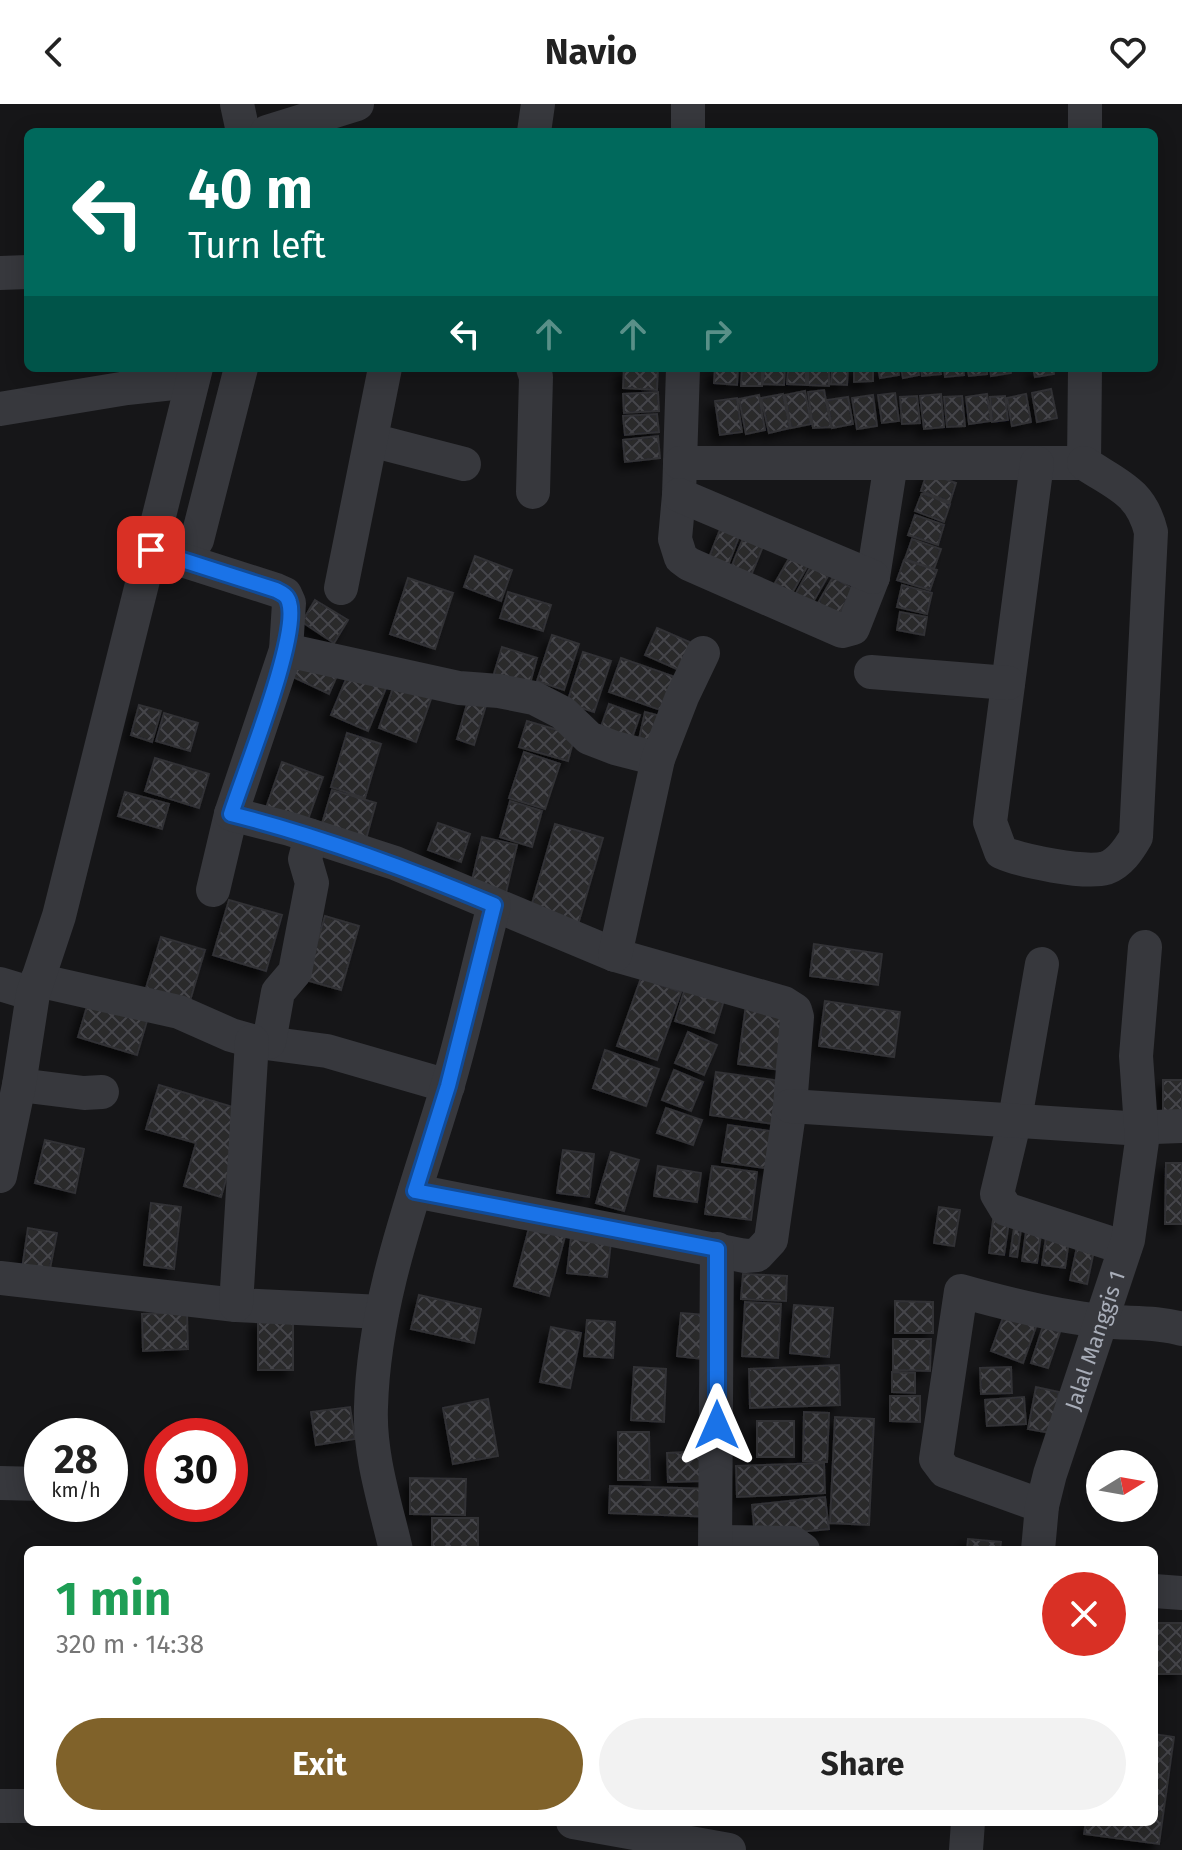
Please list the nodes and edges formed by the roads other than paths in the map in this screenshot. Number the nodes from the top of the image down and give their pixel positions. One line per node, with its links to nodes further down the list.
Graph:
1 (237, 104): 6 (street)
2 (357, 104): 7 (street)
3 (538, 104): 8 (street)
4 (688, 104): 9 (street)
5 (1085, 104): 10 (street)
6 (242, 128)
7 (280, 128)
8 (535, 128)
9 (688, 128)
10 (1085, 128)
11 (24, 272): 12 (street)
12 (0, 273)
13 (240, 372): 27 (street)
14 (384, 372): 20 (street)
15 (534, 372): 26 (street)
16 (683, 372): 25 (street)
17 (1085, 372): 23 (street)
18 (194, 375): 19 (street); 28 (street)
19 (0, 409)
20 (371, 440): 24 (street); 30 (street)
21 (891, 463): 22 (street); 25 (street); 29 (street)
22 (1037, 463): 23 (street); 34 (street)
23 (1084, 463): 34 (street)
24 (464, 464)
25 (680, 479): 29 (street); 29 (street)
26 (533, 492)
27 (197, 540)
28 (151, 550): 31 (street); 44 (street)
29 (873, 577)
30 (341, 588)
31 (286, 650): 35 (street); 36 (street)
32 (703, 653): 35 (street)
33 (871, 672): 34 (street)
34 (1008, 683)
35 (658, 759): 41 (street)
36 (231, 814): 37 (street); 38 (street)
37 (311, 836): 39 (street); 45 (street)
38 (213, 890)
39 (494, 905): 41 (street); 47 (street)
40 (1145, 947): 52 (street, Jalal Manggis 1)
41 (615, 955): 49 (street)
42 (1042, 964): 50 (street)
43 (0, 984): 44 (street)
44 (35, 987): 45 (street); 46 (street)
45 (260, 1041): 47 (street); 58 (street)
46 (19, 1085): 48 (street); 53 (street)
47 (448, 1086): 54 (street)
48 (102, 1092)
49 (790, 1106): 50 (street); 56 (street)
50 (1015, 1119): 52 (street); 55 (street)
51 (1182, 1126): 52 (street)
52 (1142, 1127): 55 (street, Jalal Manggis 1)
53 (0, 1176)
54 (415, 1191): 56 (street); 59 (street)
55 (1125, 1248): 60 (street, Jalal Manggis 1)
56 (717, 1249): 66 (street)
57 (0, 1278): 58 (street)
58 (236, 1305): 59 (street)
59 (382, 1312): 65 (street)
60 (1099, 1321): 61 (street); 64 (street, Jalal Manggis 1); 64 (street)
61 (1182, 1329)
62 (0, 1483): 63 (street)
63 (24, 1484)
64 (1042, 1506): 68 (street, Jalal Manggis 1)
65 (395, 1546)
66 (716, 1546): 67 (street)
67 (797, 1546)
68 (1038, 1546)
69 (1158, 1591): 70 (street)
70 (1182, 1593)
71 (0, 1806): 72 (street)
72 (24, 1806)
73 (614, 1826): 75 (street)
74 (968, 1826): 77 (street)
75 (676, 1832): 76 (street)
76 (729, 1850)
77 (966, 1850)

